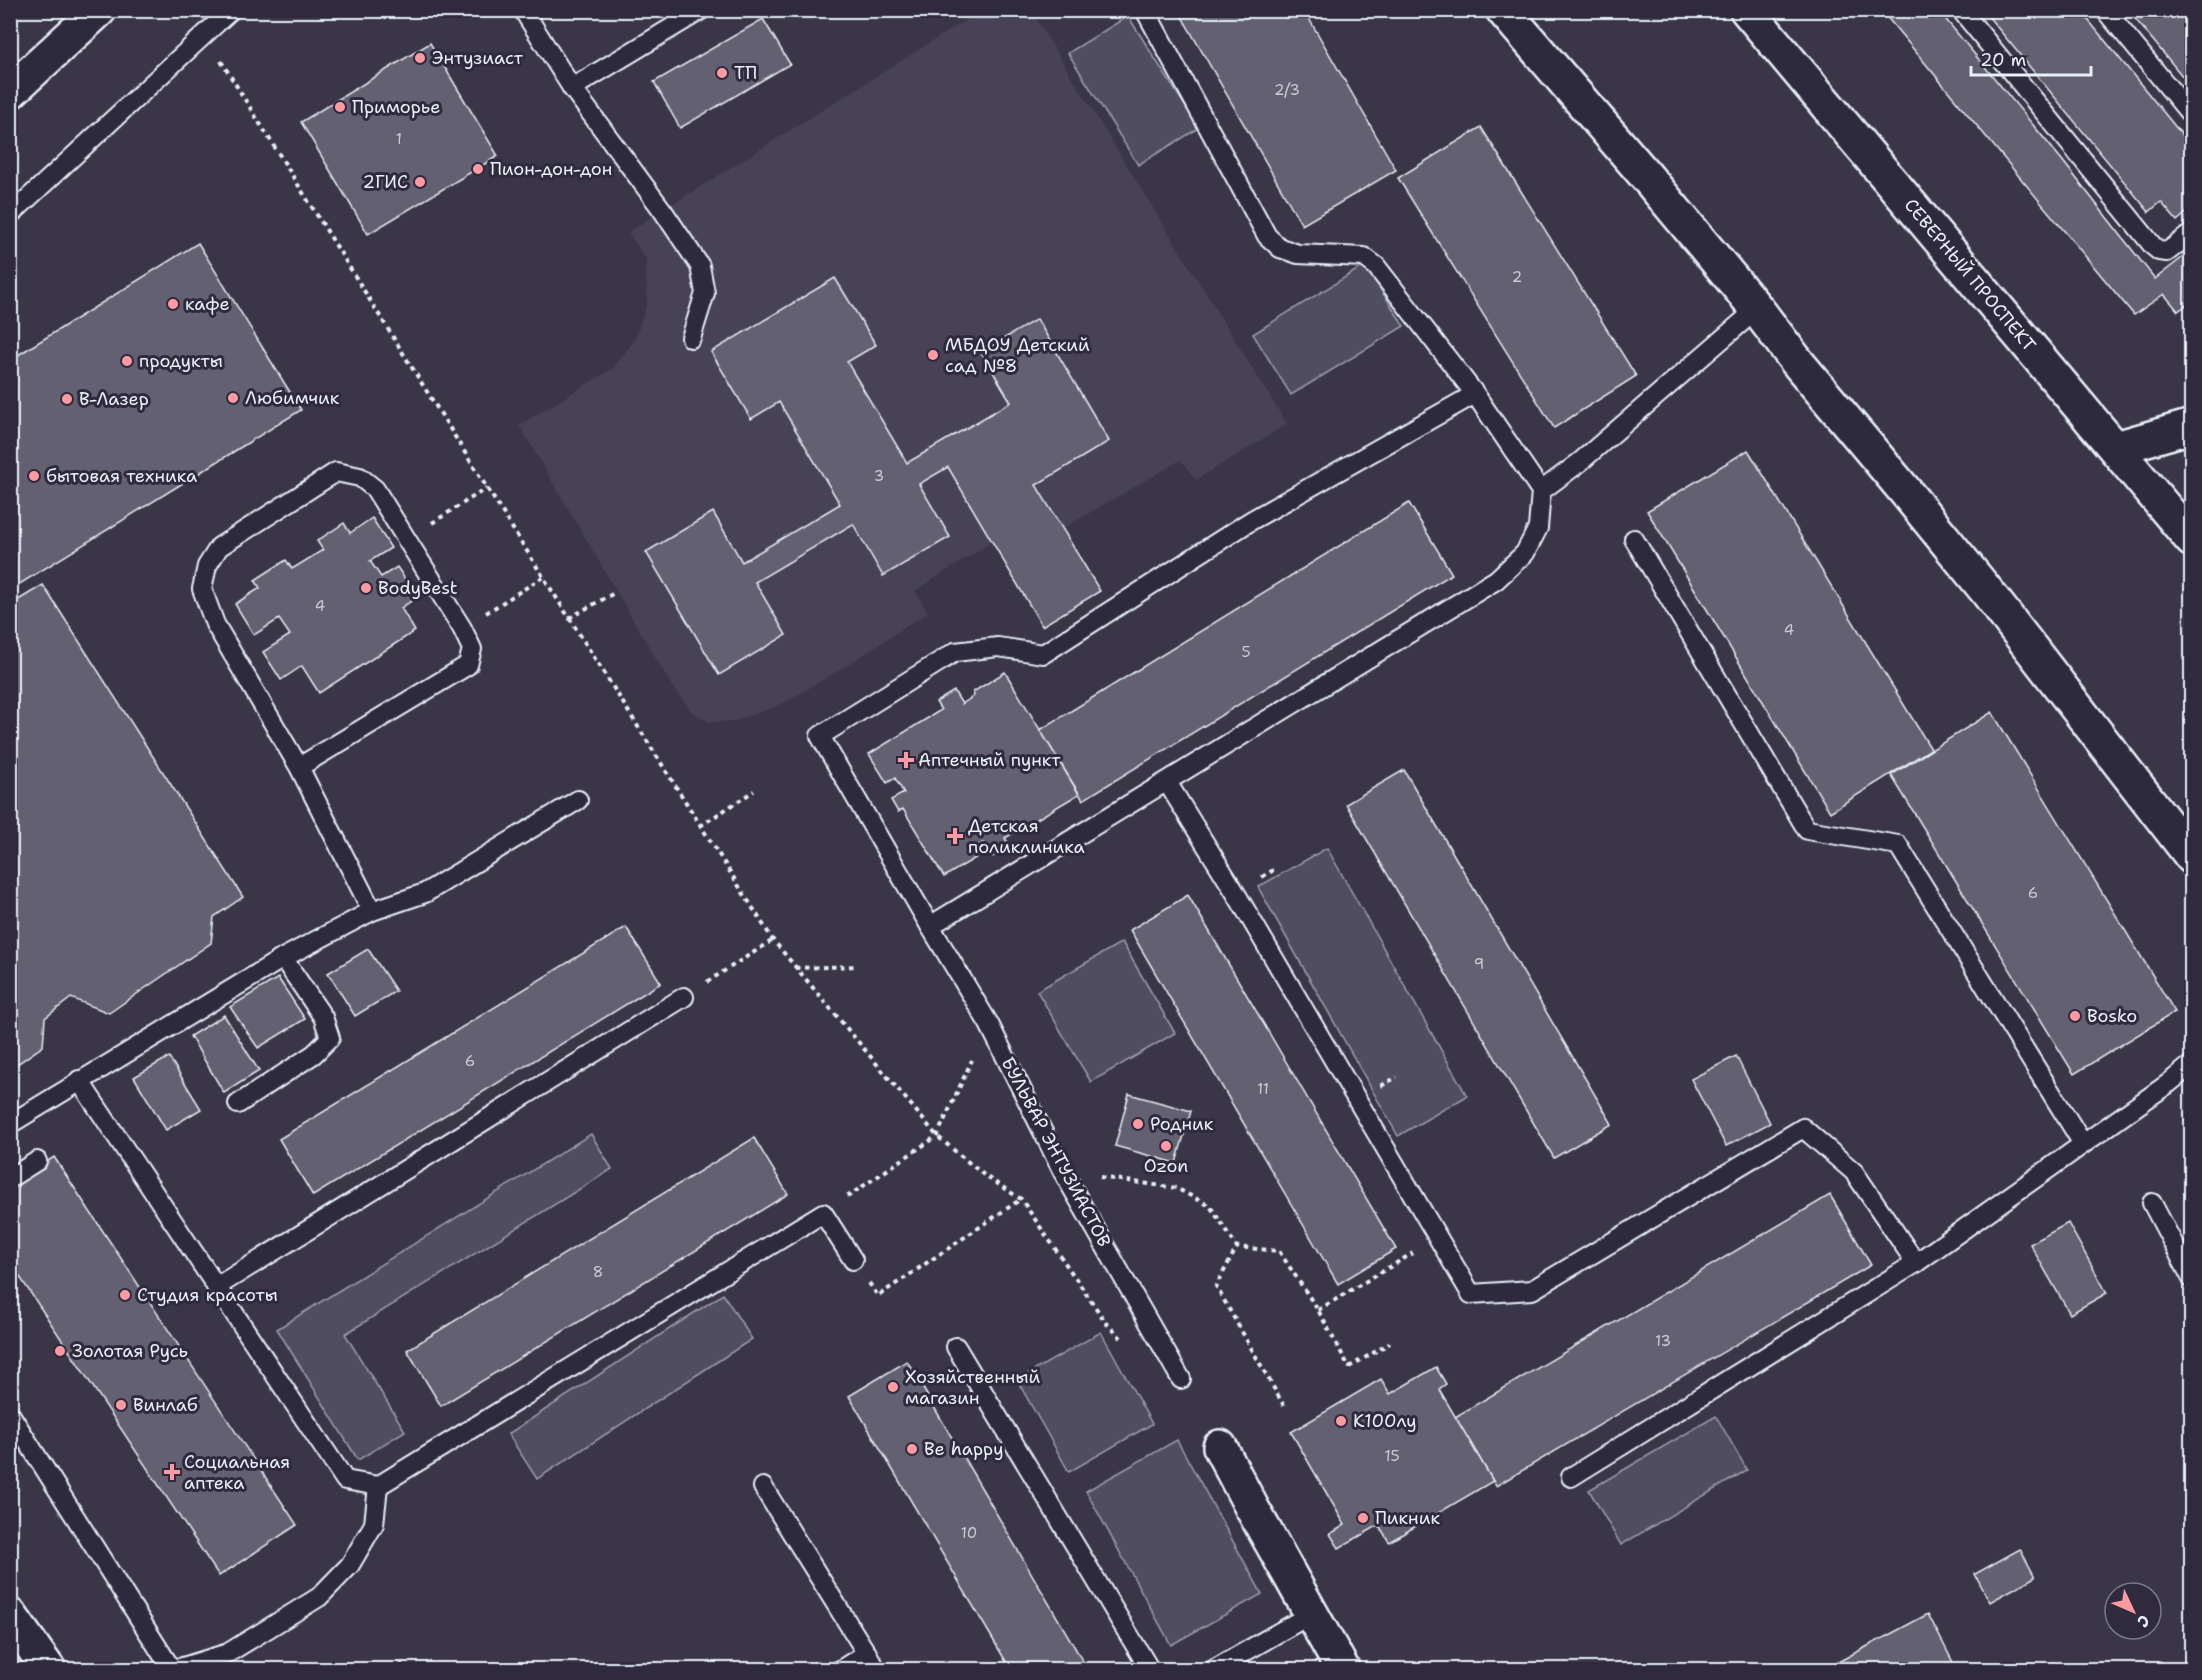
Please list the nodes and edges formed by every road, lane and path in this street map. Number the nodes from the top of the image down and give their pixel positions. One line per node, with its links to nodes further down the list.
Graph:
1 (99, 10): 12 (street)
2 (231, 10): 10 (lane)
3 (523, 10): 11 (lane)
4 (701, 10): 11 (lane)
5 (1145, 10): 18 (lane)
6 (1503, 10): 16 (street)
7 (1747, 10): 20 (street, СЕВЕРНЫЙ ПРОСПЕКТ)
8 (1961, 10): 15 (lane)
9 (2105, 10): 13 (lane)
10 (204, 34): 14 (lane); 21 (path)
11 (572, 88): 17 (lane)
12 (10, 92)
13 (2192, 116)
14 (10, 215)
15 (2192, 233)
16 (1757, 309): 22 (lane); 35 (street)
17 (691, 338)
18 (1475, 394): 22 (lane); 37 (lane, БУЛЬВАР ЭНТУЗИАСТОВ)
19 (2192, 426): 20 (street)
20 (2116, 448): 25 (street, СЕВЕРНЫЙ ПРОСПЕКТ)
21 (487, 488): 23 (path); 26 (path)
22 (1541, 491): 31 (lane)
23 (406, 538): 29 (lane); 30 (lane)
24 (1634, 539): 49 (lane)
25 (2192, 540)
26 (543, 577): 28 (path); 29 (path)
27 (616, 592): 28 (path)
28 (569, 618): 34 (path)
29 (462, 628): 30 (lane)
30 (299, 767): 36 (lane)
31 (1167, 782): 37 (lane); 56 (lane)
32 (754, 791): 34 (path)
33 (578, 800): 36 (lane)
34 (700, 826): 38 (path)
35 (2192, 857)
36 (372, 911): 39 (lane)
37 (930, 926): 43 (lane, БУЛЬВАР ЭНТУЗИАСТОВ)
38 (773, 940): 41 (path); 42 (path)
39 (283, 958): 45 (lane); 46 (lane)
40 (858, 966): 41 (path)
41 (795, 968): 48 (path)
42 (684, 997): 61 (lane)
43 (989, 1023): 48 (path); 51 (lane, БУЛЬВАР ЭНТУЗИАСТОВ)
44 (2192, 1064): 49 (lane)
45 (79, 1080): 47 (lane); 61 (lane)
46 (238, 1104)
47 (10, 1124)
48 (938, 1136): 53 (path); 55 (path)
49 (2083, 1144): 59 (lane)
50 (37, 1161): 52 (lane)
51 (1063, 1172): 57 (path); 67 (lane, БУЛЬВАР ЭНТУЗИАСТОВ)
52 (10, 1178)
53 (1022, 1199): 62 (path); 64 (path)
54 (2152, 1203): 60 (lane)
55 (824, 1213): 58 (lane); 72 (lane)
56 (1438, 1238): 59 (lane); 63 (path)
57 (1237, 1247): 63 (path); 68 (path)
58 (853, 1260)
59 (1916, 1263): 71 (lane)
60 (2192, 1279)
61 (216, 1287): 72 (lane)
62 (878, 1296)
63 (1318, 1310): 65 (path)
64 (1124, 1341)
65 (1390, 1343)
66 (956, 1347): 82 (lane)
67 (1181, 1379)
68 (1284, 1406)
69 (10, 1414): 79 (lane)
70 (1220, 1447): 74 (street)
71 (1571, 1477)
72 (378, 1486): 79 (lane)
73 (764, 1487): 76 (lane)
74 (1311, 1614): 83 (lane); 84 (street)
75 (11, 1620): 77 (street)
76 (867, 1653): 80 (lane); 81 (lane)
77 (49, 1669): 78 (lane)
78 (55, 1670)
79 (172, 1670)
80 (840, 1670)
81 (877, 1670)
82 (1150, 1670)
83 (1213, 1670)
84 (1343, 1670)

